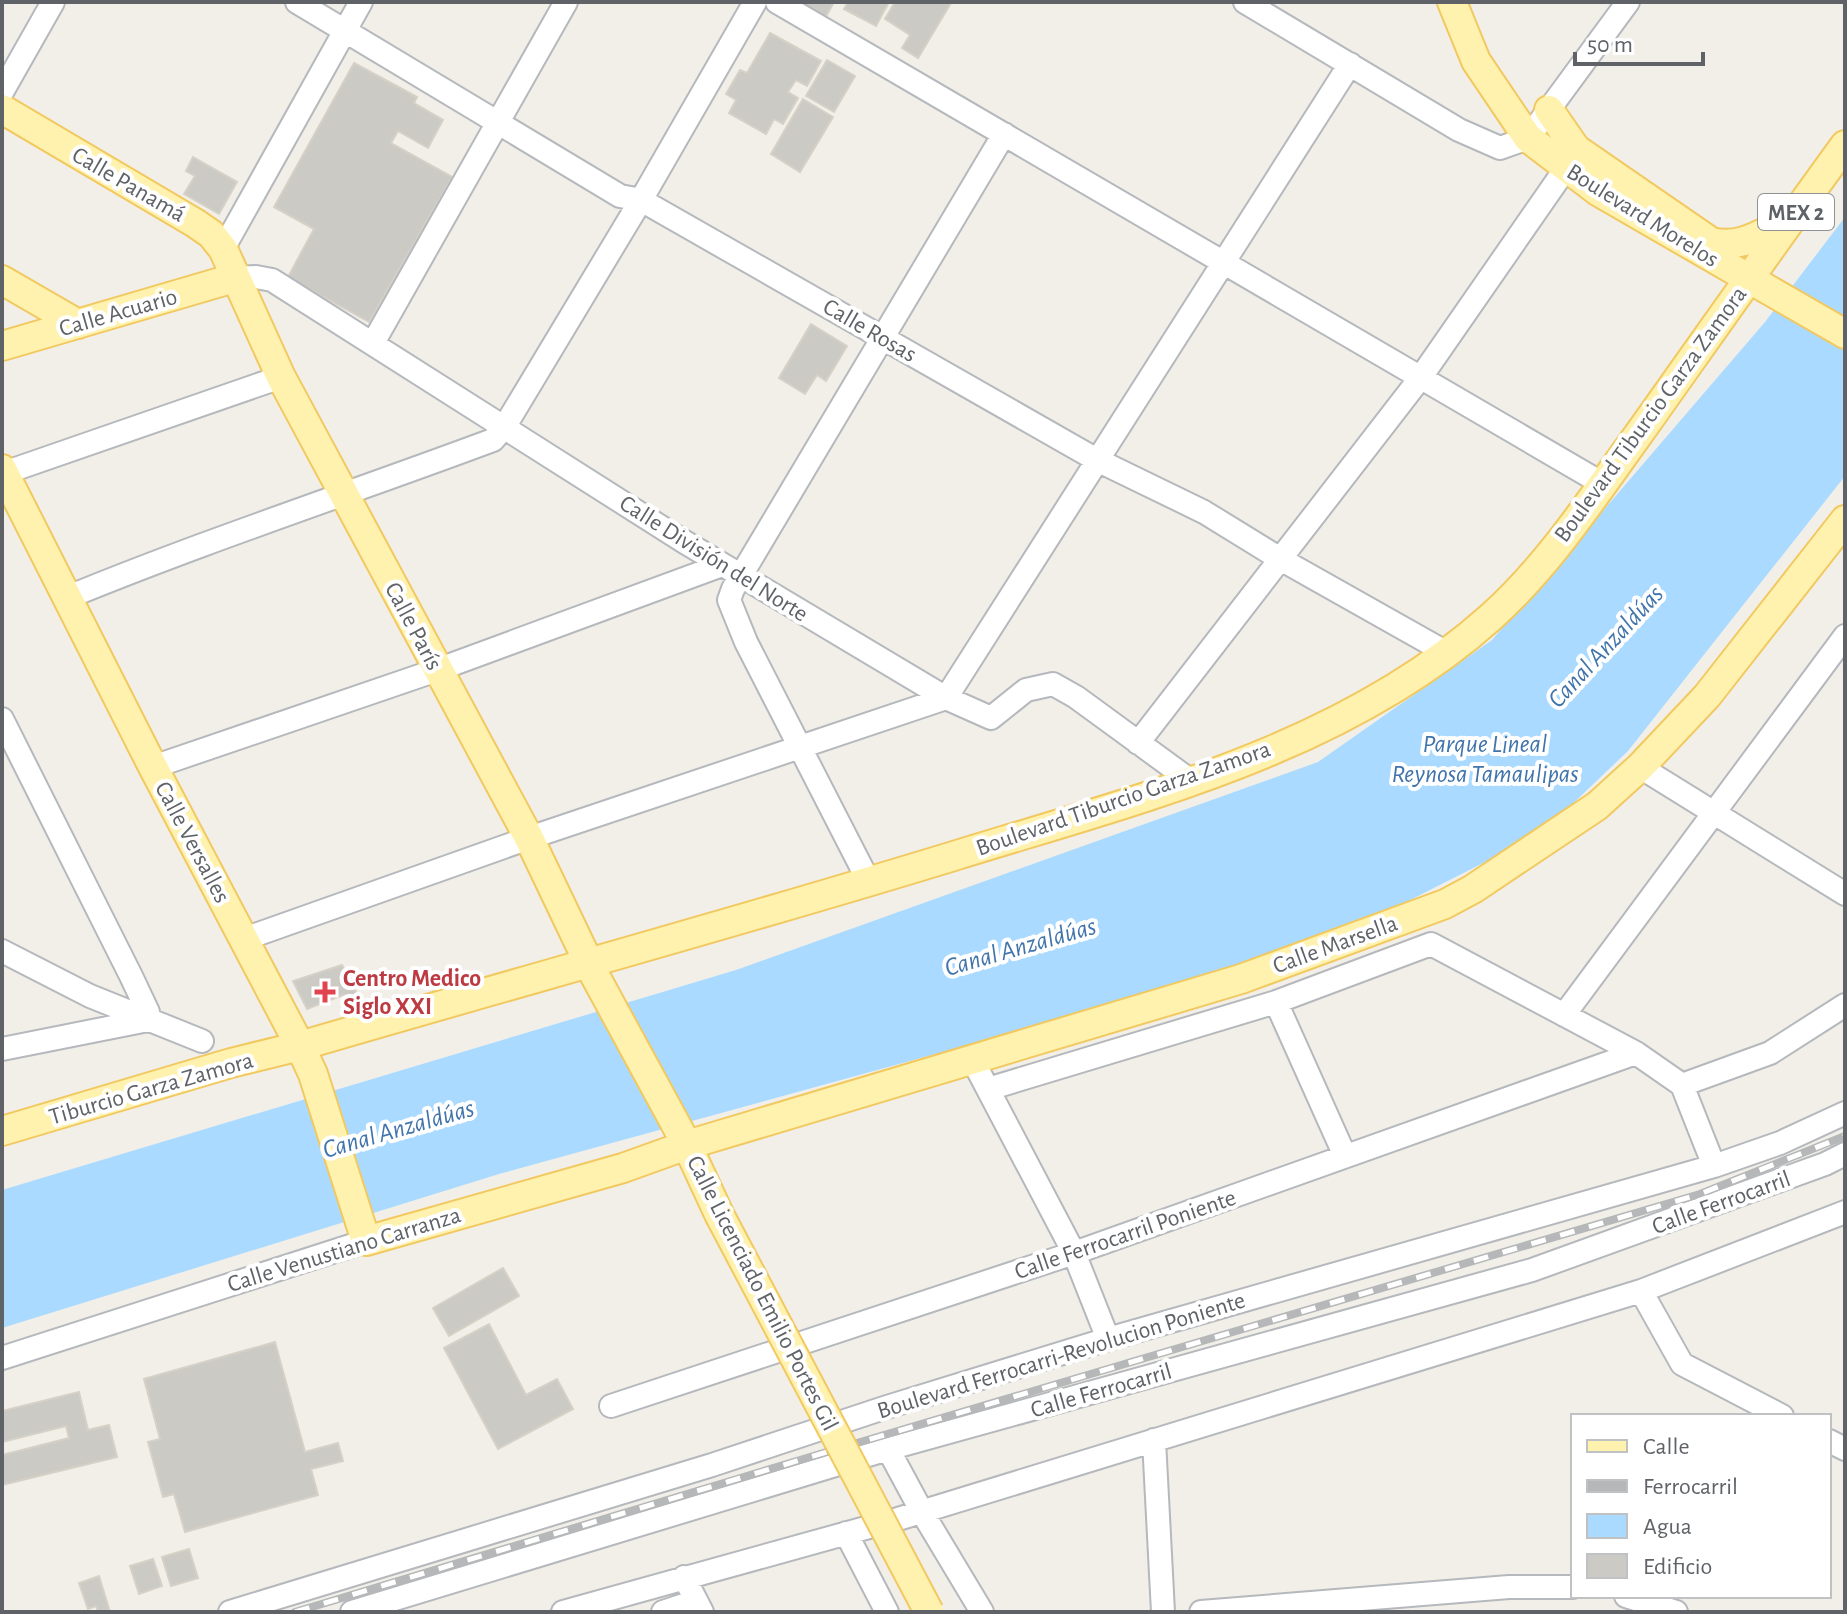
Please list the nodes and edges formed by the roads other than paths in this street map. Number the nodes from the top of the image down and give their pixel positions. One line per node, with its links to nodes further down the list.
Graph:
1 (53, 2): 12 (street)
2 (297, 2): 10 (street, Calle Rosas)
3 (361, 2): 10 (street)
4 (566, 2): 15 (street)
5 (755, 2): 20 (street)
6 (777, 2): 16 (street)
7 (1245, 2): 11 (street)
8 (1452, 2): 17 (main road, Boulevard Morelos)
9 (1628, 2): 14 (street)
10 (345, 30): 15 (street, Calle Rosas); 22 (street)
11 (1350, 64): 17 (street); 23 (street)
12 (2, 92)
13 (2, 109): 22 (main road, Calle Panamá)
14 (1549, 110): 17 (street); 21 (main road)
15 (499, 123): 20 (street, Calle Rosas); 30 (street)
16 (1004, 134): 23 (street); 29 (street)
17 (1528, 138): 19 (main road, Boulevard Morelos)
18 (1845, 145): 21 (main road, Boulevard Tiburcio Garza Zamora / MEX 2)
19 (1566, 168): 25 (main road, Boulevard Morelos); 33 (street)
20 (641, 200): 29 (street, Calle Rosas); 34 (street)
21 (1789, 221): 25 (main road, Boulevard Tiburcio Garza Zamora / MEX 2)
22 (223, 249): 24 (main road, Calle Panamá)
23 (1224, 262): 33 (street); 35 (street)
24 (234, 278): 27 (main road, Calle Acuario); 30 (street, Calle División del Norte); 32 (main road, Calle París)
25 (1747, 279): 28 (main road, Boulevard Morelos); 37 (main road, Boulevard Tiburcio Garza Zamora)
26 (2, 280): 27 (main road)
27 (78, 324): 31 (main road, Calle Acuario)
28 (1845, 334)
29 (884, 338): 35 (street, Calle Rosas); 42 (street)
30 (373, 343): 34 (street, Calle División del Norte)
31 (2, 346)
32 (281, 377): 36 (street); 38 (main road, Calle París)
33 (1421, 377): 37 (street); 40 (street)
34 (505, 426): 38 (street); 41 (street, Calle División del Norte)
35 (1097, 460): 40 (street, Calle Rosas); 47 (street)
36 (3, 471): 43 (main road, Calle Versalles)
37 (1603, 484): 45 (main road, Boulevard Tiburcio Garza Zamora)
38 (344, 496): 43 (street); 46 (main road, Calle París)
39 (1845, 520): 52 (main road, Calle Marsella)
40 (1282, 560): 45 (street, Calle Rosas); 49 (street)
41 (722, 565): 42 (street, Calle División del Norte); 46 (street)
42 (742, 577): 47 (street, Calle División del Norte); 50 (street)
43 (66, 598): 51 (main road, Calle Versalles)
44 (1845, 636): 54 (street)
45 (1447, 653): 53 (main road, Boulevard Tiburcio Garza Zamora)
46 (437, 670): 51 (street); 55 (main road, Calle París)
47 (946, 698): 49 (street, Calle División del Norte); 50 (street)
48 (2, 719): 64 (street)
49 (1138, 743): 53 (street, Calle División del Norte)
50 (801, 746): 55 (street); 56 (street)
51 (153, 767): 58 (main road, Calle Versalles)
52 (1640, 767): 54 (street); 68 (main road, Calle Marsella)
53 (1191, 781): 56 (main road, Boulevard Tiburcio Garza Zamora)
54 (1716, 814): 57 (street); 63 (street)
55 (529, 838): 58 (street); 60 (main road, Calle París)
56 (869, 882): 60 (main road, Boulevard Tiburcio Garza Zamora)
57 (1845, 894)
58 (244, 939): 69 (main road, Calle Versalles)
59 (2, 951): 64 (street)
60 (591, 968): 69 (main road, Boulevard Tiburcio Garza Zamora); 74 (main road, Calle Licenciado Emilio Portes Gil)
61 (1276, 1002): 63 (street); 71 (street); 77 (street)
62 (1845, 1005): 70 (street)
63 (1564, 1015): 67 (street)
64 (148, 1020): 65 (street); 66 (street)
65 (202, 1041)
66 (2, 1049)
67 (1636, 1053): 70 (street); 77 (street, Calle Ferrocarril Poniente)
68 (972, 1059): 71 (street); 74 (main road, Calle Marsella)
69 (306, 1060): 73 (main road, Tiburcio Garza Zamora); 75 (main road, Boulevard Tiburcio Garza Zamora); 80 (main road, Calle Versalles)
70 (1682, 1085): 78 (street)
71 (988, 1089): 81 (street)
72 (1845, 1113): 78 (street, Boulevard Ferrocarri-Revolucion Poniente)
73 (2, 1131)
74 (682, 1136): 80 (main road, Calle Venustiano Carranza); 100 (main road, Calle Licenciado Emilio Portes Gil, bridge)
75 (2, 1147)
76 (1845, 1154): 88 (street, Calle Ferrocarril)
77 (1345, 1156): 81 (street, Calle Ferrocarril Poniente)
78 (1714, 1166): 83 (street, Boulevard Ferrocarri-Revolucion Poniente)
79 (1845, 1212): 82 (street)
80 (363, 1233): 84 (street, Calle Venustiano Carranza)
81 (1074, 1253): 83 (street); 85 (street, Calle Ferrocarril Poniente)
82 (1641, 1291): 86 (street); 87 (street)
83 (1108, 1339): 95 (street, Boulevard Ferrocarri-Revolucion Poniente)
84 (2, 1358)
85 (611, 1406)
86 (1778, 1414)
87 (1154, 1440): 89 (street); 102 (street)
88 (888, 1449): 89 (street); 96 (street, Calle Ferrocarril)
89 (922, 1512): 90 (street); 101 (street)
90 (846, 1533): 91 (street); 99 (street)
91 (684, 1577): 94 (street); 97 (street)
92 (1571, 1587): 103 (street)
93 (1632, 1598): 104 (street)
94 (699, 1606): 98 (street)
95 (230, 1612)
96 (352, 1612)
97 (563, 1612)
98 (663, 1612)
99 (887, 1612)
100 (929, 1612)
101 (982, 1612)
102 (1163, 1612)
103 (1201, 1612)
104 (1676, 1612)

